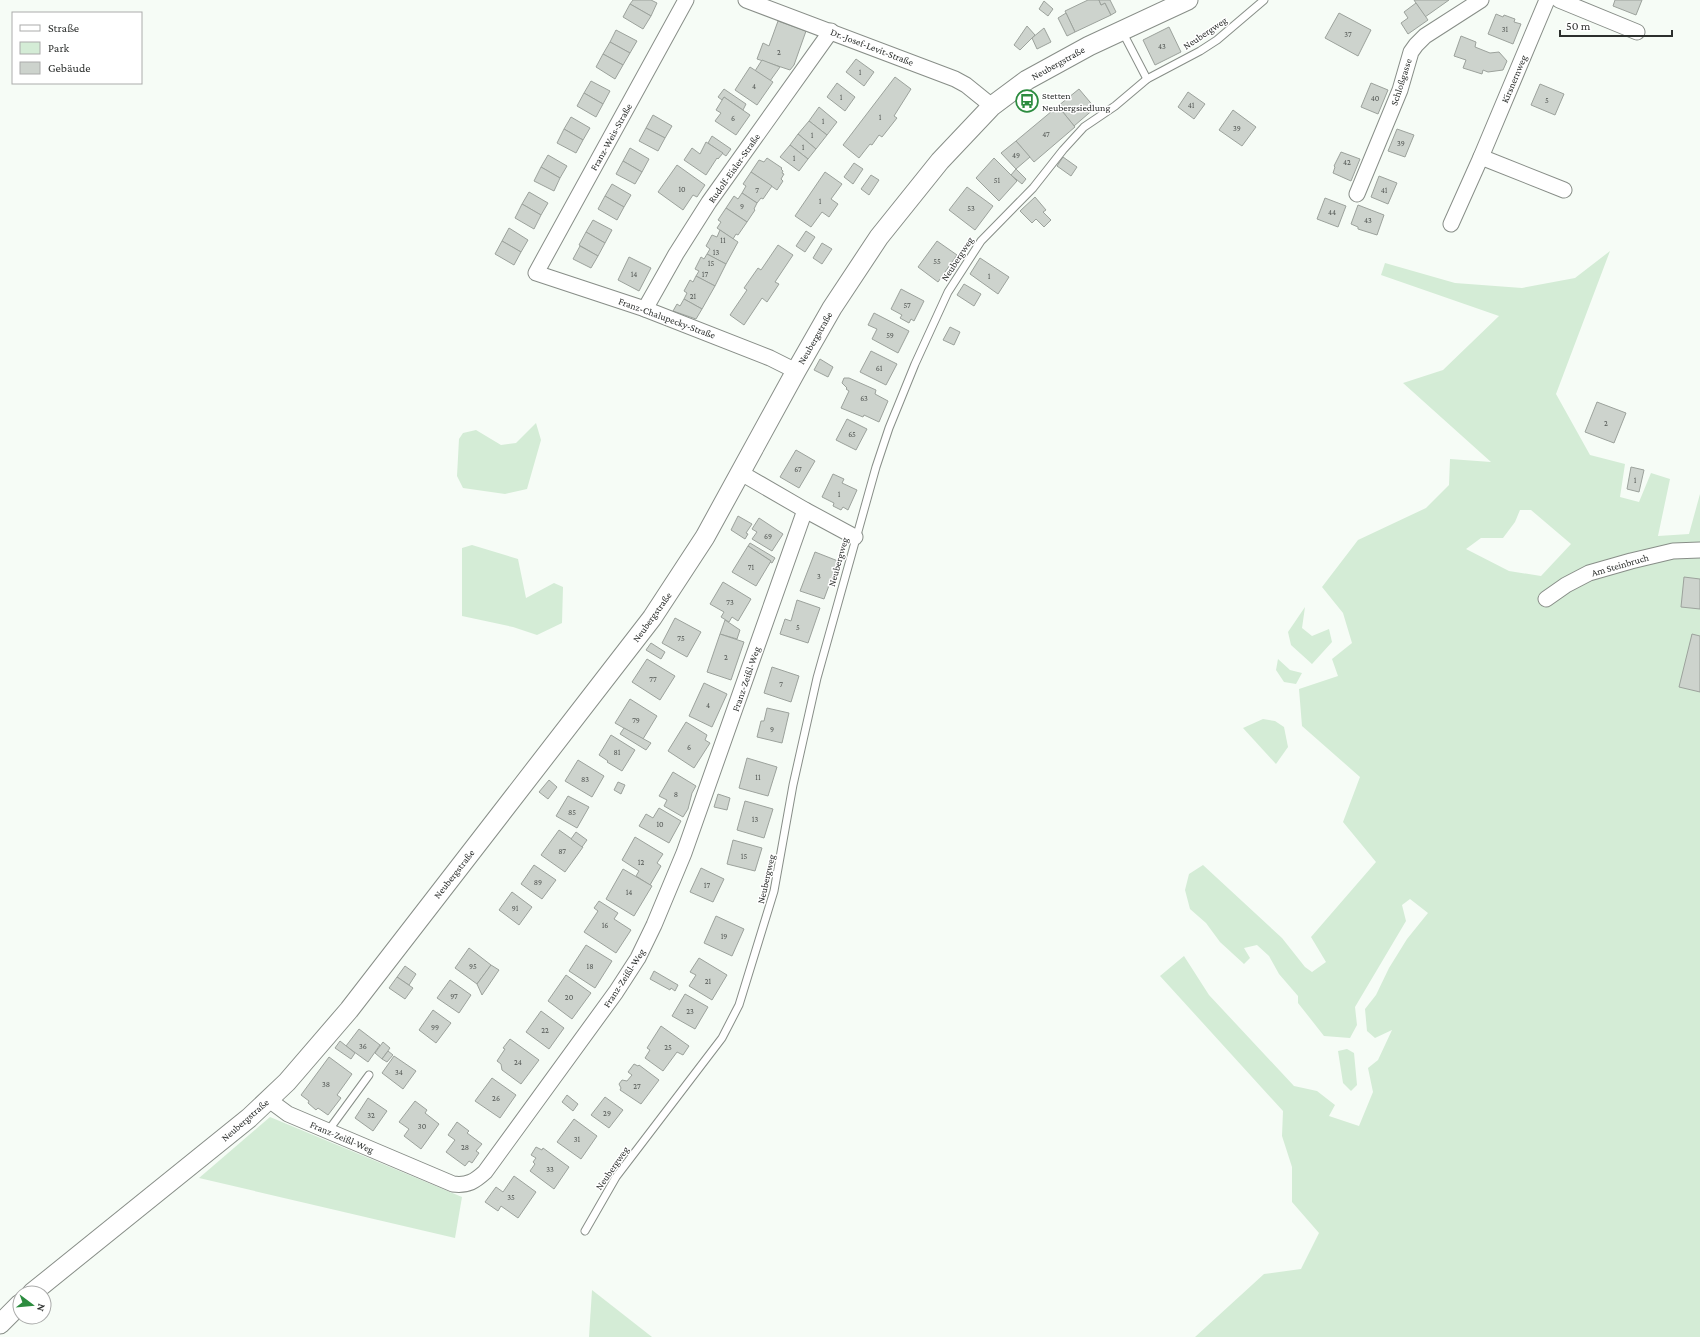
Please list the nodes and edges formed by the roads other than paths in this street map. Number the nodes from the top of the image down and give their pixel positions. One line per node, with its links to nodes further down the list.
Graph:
1 (686, 0): 17 (street, Franz-Weis-Straße)
2 (746, 0): 9 (street, Dr.-Josef-Levit-Straße)
3 (1188, 0): 8 (street, Neubergstraße)
4 (1264, 0): 11 (lane, Neubergweg)
5 (1481, 0): 15 (street, Schloßgasse)
6 (1546, 0): 13 (street, Kirsnernweg)
7 (1559, 0): 10 (street)
8 (1121, 30): 11 (lane); 12 (street, Neubergstraße)
9 (831, 31): 12 (street, Dr.-Josef-Levit-Straße); 18 (street, Rudolf-Eisler-Straße)
10 (1637, 32)
11 (1148, 78): 22 (lane, Neubergweg)
12 (992, 106): 19 (street, Neubergstraße)
13 (1481, 157): 14 (street); 16 (street, Kirsnernweg)
14 (1564, 190)
15 (1357, 194)
16 (1451, 224)
17 (536, 273): 18 (street, Franz-Chalupecky-Straße)
18 (645, 309): 19 (street, Franz-Chalupecky-Straße)
19 (796, 371): 20 (street, Neubergstraße)
20 (741, 473): 21 (street); 26 (street, Neubergstraße)
21 (805, 510): 22 (street); 27 (street, Franz-Zeißl-Weg)
22 (856, 537): 28 (lane, Neubergweg)
23 (1700, 550): 24 (street, Am Steinbruch)
24 (1546, 599)
25 (369, 1075): 27 (lane)
26 (269, 1100): 27 (street, Franz-Zeißl-Weg); 29 (street, Neubergstraße)
27 (328, 1131)
28 (585, 1231)
29 (42, 1285)
30 (12, 1312): 31 (street)
31 (0, 1324)

